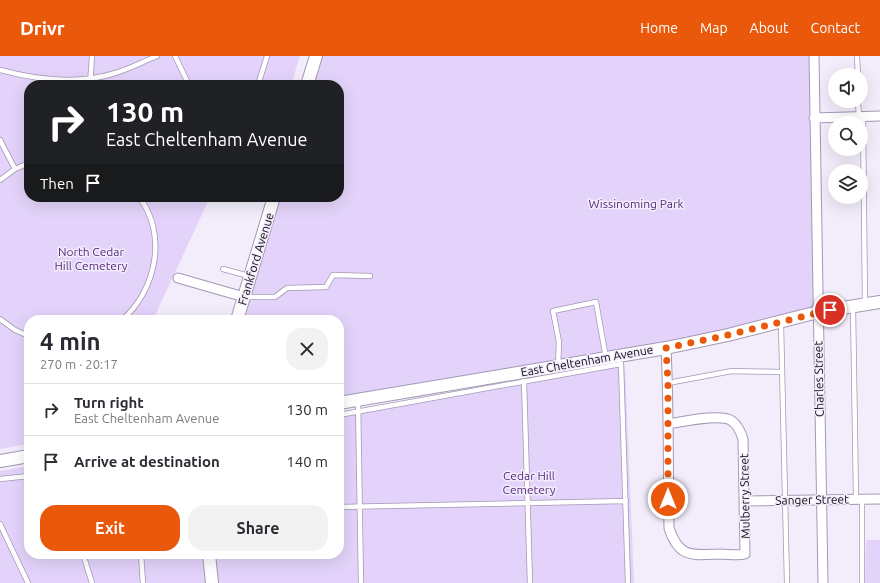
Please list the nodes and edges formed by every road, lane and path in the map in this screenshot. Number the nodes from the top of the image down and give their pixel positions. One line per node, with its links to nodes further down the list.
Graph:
1 (92, 56): 10 (lane)
2 (157, 56): 10 (lane)
3 (175, 56): 11 (lane)
4 (267, 56): 12 (lane)
5 (316, 56): 13 (street)
6 (814, 56): 19 (street, Charles Street)
7 (857, 56): 8 (lane)
8 (858, 68)
9 (0, 70): 10 (lane)
10 (90, 79)
11 (187, 80)
12 (260, 80)
13 (309, 80)
14 (859, 108): 15 (lane)
15 (861, 116)
16 (868, 116): 17 (street)
17 (880, 116)
18 (828, 117): 19 (street)
19 (814, 118): 35 (street, Charles Street)
20 (0, 140): 23 (lane)
21 (862, 156): 33 (lane)
22 (24, 165): 23 (lane)
23 (15, 169): 24 (lane)
24 (0, 180)
25 (143, 202): 36 (lane)
26 (272, 202): 29 (street, Frankford Avenue)
27 (223, 269): 29 (lane)
28 (370, 276): 31 (lane)
29 (250, 277): 31 (street, Frankford Avenue)
30 (178, 278): 31 (street)
31 (244, 297): 37 (street, Frankford Avenue)
32 (880, 302): 33 (street, East Cheltenham Avenue)
33 (866, 304): 34 (street, East Cheltenham Avenue)
34 (853, 307): 35 (street, East Cheltenham Avenue); 55 (lane)
35 (818, 312): 39 (street, East Cheltenham Avenue); 57 (street, Charles Street)
36 (128, 315)
37 (239, 315)
38 (0, 319): 40 (lane)
39 (781, 322): 41 (street, East Cheltenham Avenue); 44 (lane)
40 (24, 334)
41 (666, 348): 42 (street, East Cheltenham Avenue); 46 (street)
42 (606, 358): 43 (street, East Cheltenham Avenue); 43 (lane)
43 (558, 366): 48 (street, East Cheltenham Avenue)
44 (782, 372): 46 (lane); 60 (lane)
45 (524, 381): 48 (lane); 58 (lane); 61 (lane)
46 (668, 383): 50 (street)
47 (344, 404): 48 (street, East Cheltenham Avenue)
48 (358, 406): 49 (lane); 63 (lane)
49 (344, 413)
50 (668, 424): 59 (street, Mulberry Street); 59 (street, Mulberry Street)
51 (24, 457): 52 (street)
52 (0, 461)
53 (24, 477): 54 (lane)
54 (0, 479)
55 (859, 499): 56 (street, Sanger Street); 57 (street, Sanger Street); 77 (lane)
56 (880, 499)
57 (821, 500): 60 (street, Sanger Street); 76 (street, Charles Street)
58 (626, 501): 61 (lane); 74 (lane)
59 (745, 501): 60 (street, Sanger Street)
60 (784, 501): 75 (lane)
61 (526, 503): 63 (lane); 73 (lane)
62 (344, 507): 63 (lane)
63 (360, 507): 72 (lane)
64 (0, 524): 68 (lane)
65 (85, 559): 69 (lane)
66 (141, 559): 70 (lane)
67 (210, 559): 71 (street)
68 (28, 583)
69 (92, 583)
70 (143, 583)
71 (212, 583)
72 (361, 583)
73 (530, 583)
74 (628, 583)
75 (787, 583)
76 (823, 583)
77 (862, 583)

